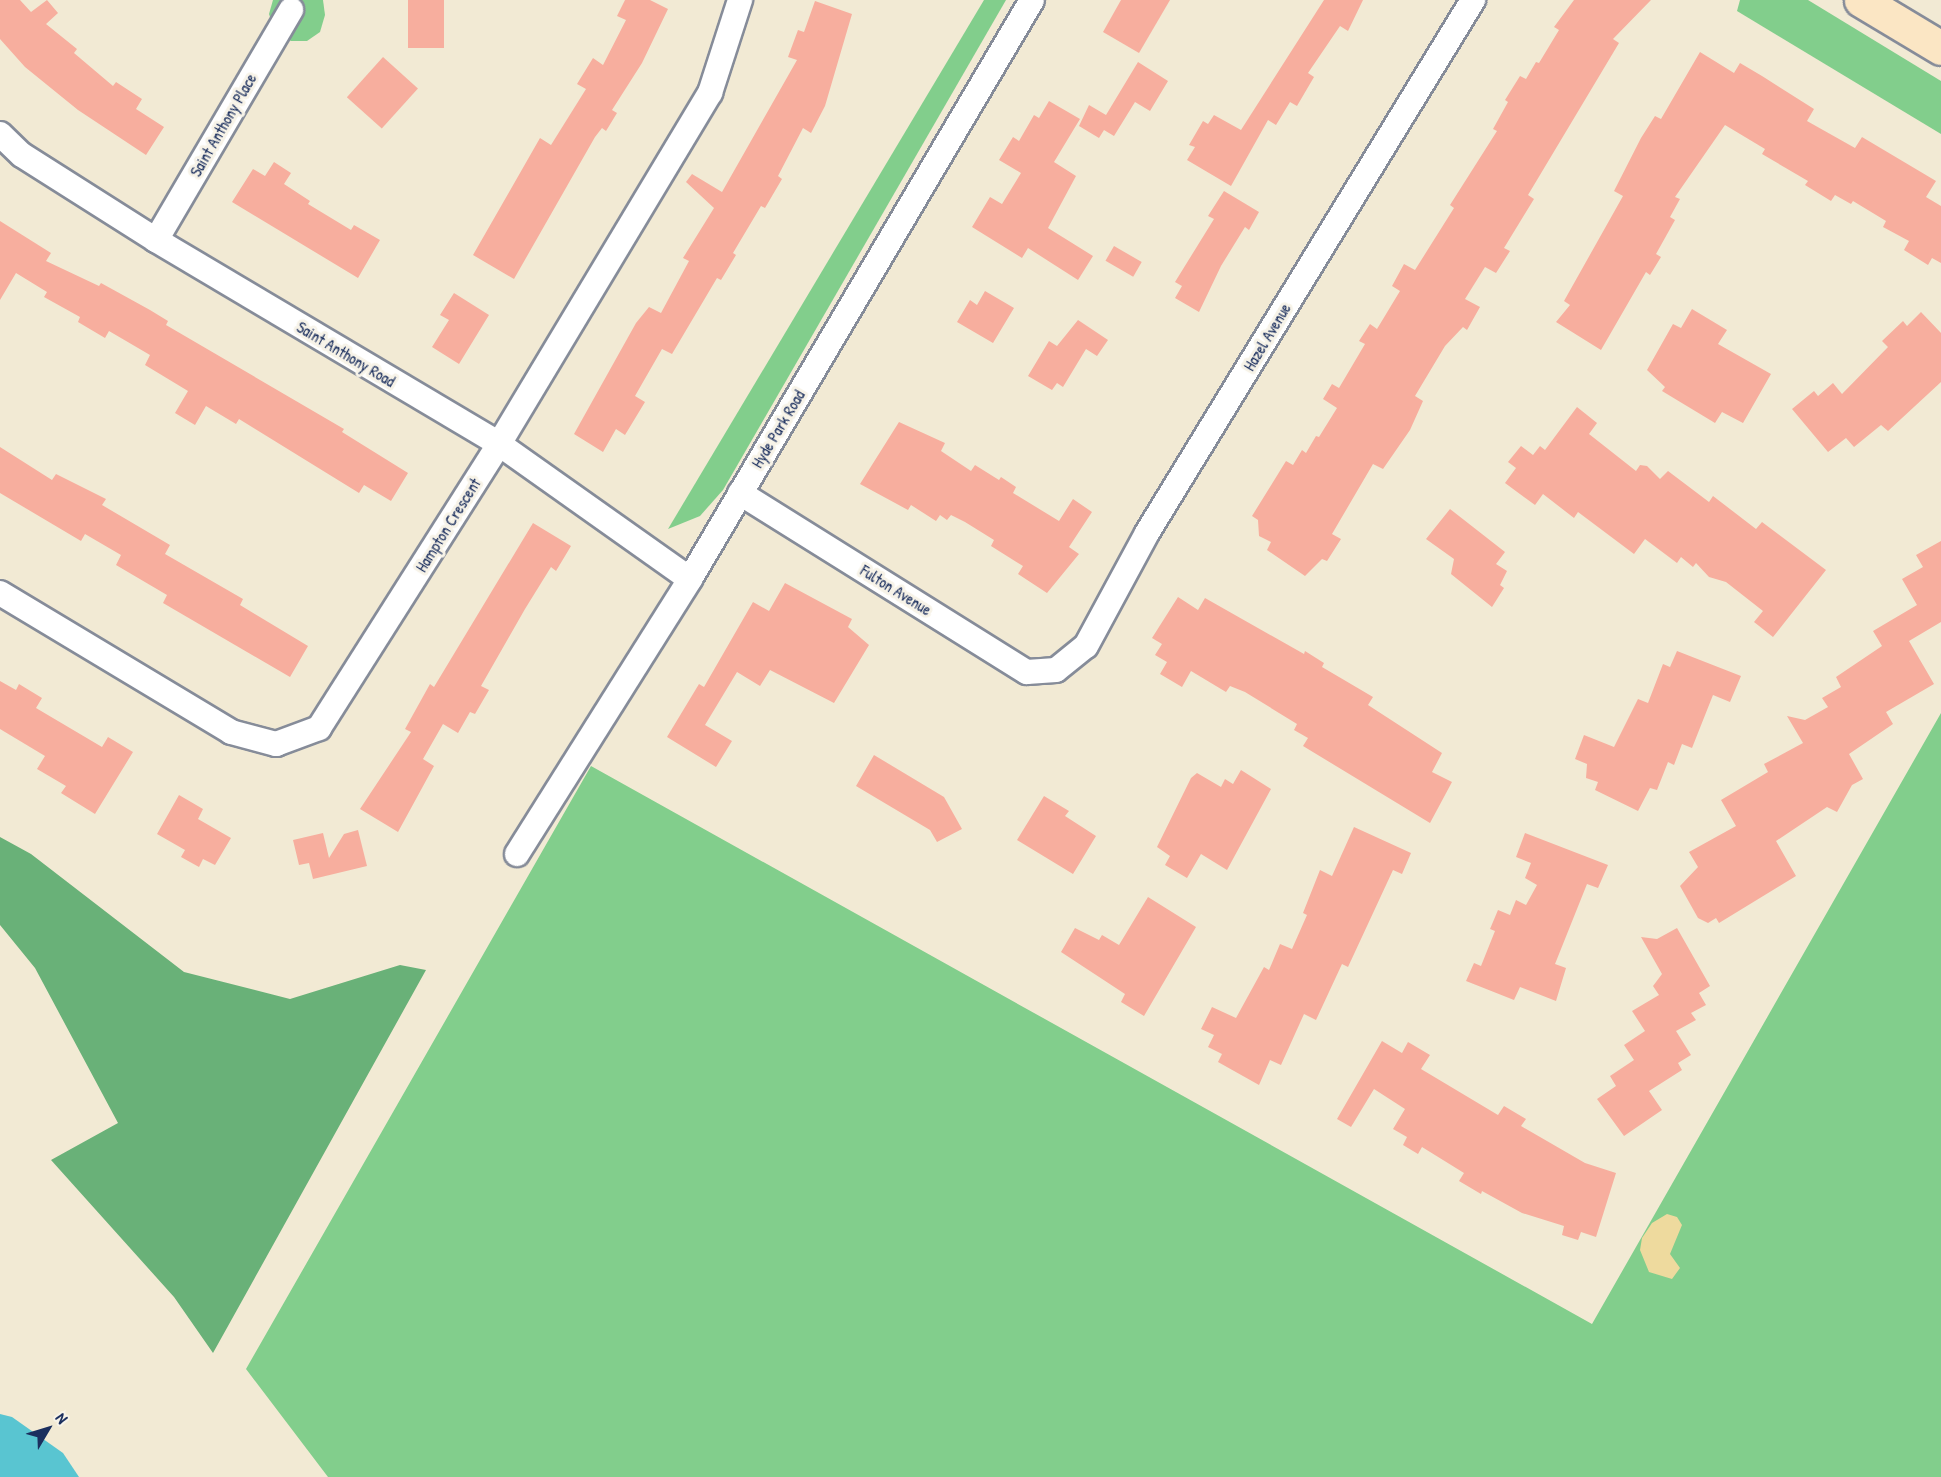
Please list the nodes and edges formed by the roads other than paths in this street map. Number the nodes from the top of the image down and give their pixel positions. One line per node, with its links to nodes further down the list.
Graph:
1 (740, 0): 9 (street, Hampton Crescent)
2 (1032, 0): 10 (street, Hyde Park Road)
3 (1473, 0): 13 (street, Hazel Avenue)
4 (1861, 0): 6 (main road)
5 (291, 10): 8 (street, Saint Anthony Place)
6 (1941, 48)
7 (0, 134): 8 (street, Saint Anthony Road)
8 (156, 240): 9 (street, Saint Anthony Road)
9 (499, 444): 11 (street, Saint Anthony Road); 12 (street, Hampton Crescent)
10 (740, 493): 11 (street, Hyde Park Road); 13 (street, Fulton Avenue)
11 (690, 579): 14 (street, Hyde Park Road)
12 (0, 593)
13 (1056, 670)
14 (517, 854)

